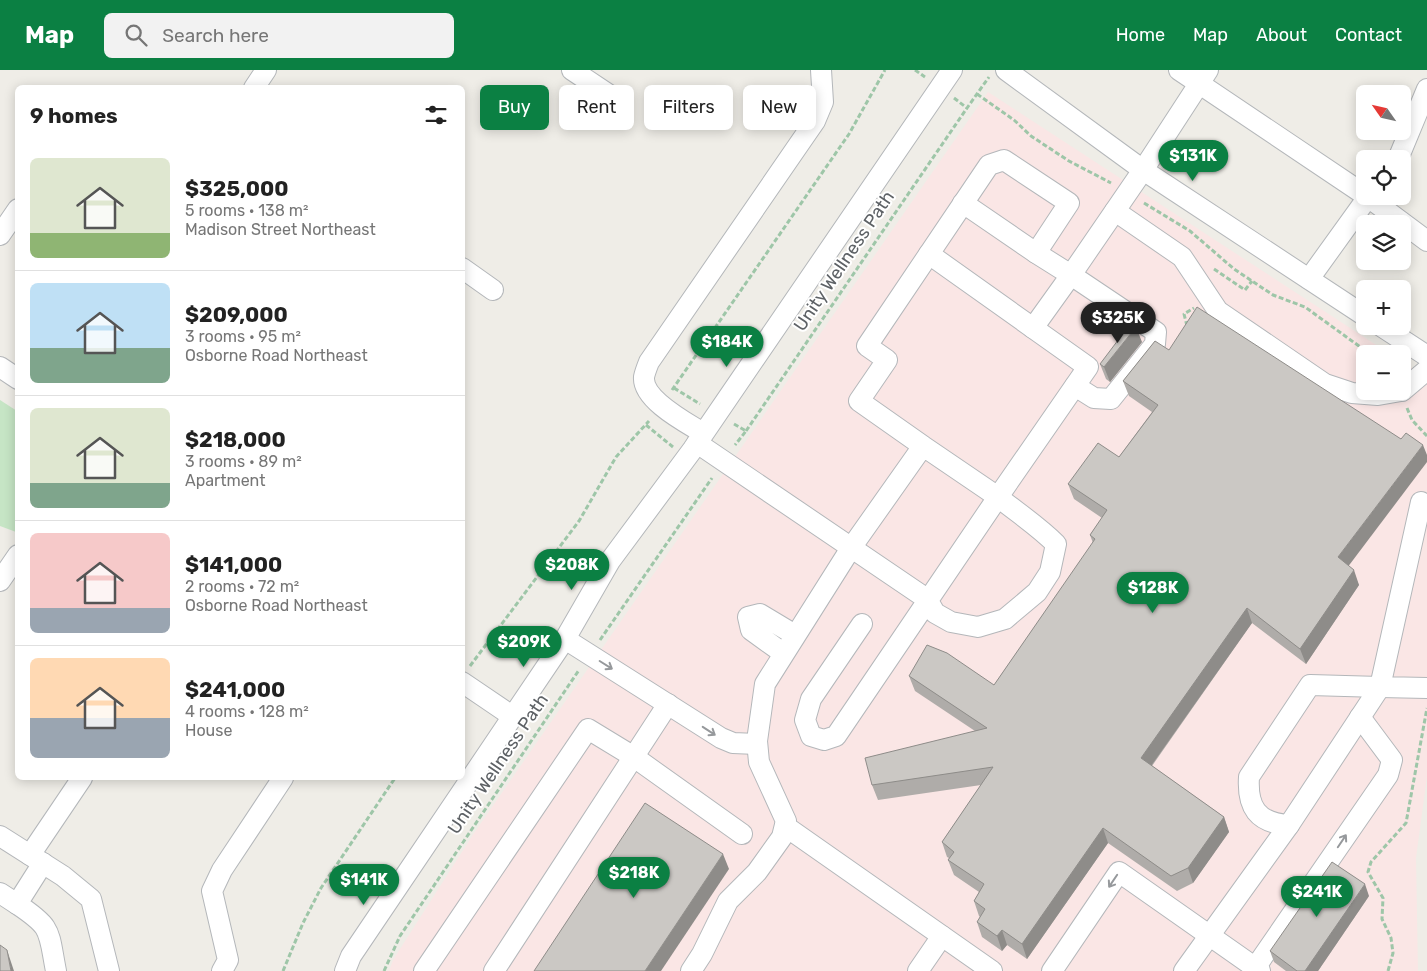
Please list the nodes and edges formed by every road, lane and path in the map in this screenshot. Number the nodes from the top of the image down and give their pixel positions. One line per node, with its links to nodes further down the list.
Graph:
1 (266, 70): 9 (street)
2 (572, 70): 10 (street)
3 (821, 70): 40 (street)
4 (885, 70): 40 (path)
5 (952, 70): 43 (street)
6 (1006, 70): 14 (street)
7 (1179, 70): 8 (street)
8 (1203, 77): 14 (street); 15 (street)
9 (256, 85)
10 (594, 85)
11 (1427, 89): 13 (street)
12 (967, 108): 41 (path, Unity Wellness Path)
13 (1402, 150)
14 (1143, 170): 19 (street); 27 (street)
15 (1356, 188)
16 (963, 203): 23 (street); 23 (street); 24 (street)
17 (1361, 205): 27 (street)
18 (1379, 205): 22 (street)
19 (1115, 211): 26 (street); 38 (street)
20 (15, 213): 21 (street)
21 (0, 235)
22 (1427, 241)
23 (1036, 253): 26 (street)
24 (929, 254): 30 (street); 44 (street)
25 (465, 270): 28 (street)
26 (1071, 275): 30 (street); 37 (street)
27 (1309, 279): 29 (street)
28 (492, 290)
29 (1356, 310)
30 (1033, 328): 37 (street)
31 (1395, 335): 32 (street)
32 (1427, 356)
33 (0, 367): 35 (street)
34 (1427, 370): 36 (street)
35 (15, 377)
36 (1411, 383)
37 (1075, 386): 46 (street)
38 (1356, 393)
39 (1404, 400): 42 (path)
40 (661, 405): 43 (street); 57 (path)
41 (746, 431)
42 (1427, 436)
43 (700, 438): 48 (street); 54 (street)
44 (923, 446): 46 (street); 48 (street)
45 (712, 478): 56 (path, Unity Wellness Path)
46 (998, 497): 51 (street); 51 (street)
47 (1421, 502): 58 (street)
48 (851, 548): 51 (street); 53 (street)
49 (15, 559): 50 (street)
50 (0, 581)
51 (927, 599): 52 (street)
52 (862, 624)
53 (795, 635): 55 (street); 55 (street)
54 (565, 639): 56 (street); 62 (street)
55 (783, 653): 64 (street)
56 (590, 655): 60 (street, one-way to 60); 84 (path, Unity Wellness Path)
57 (465, 676): 62 (street)
58 (1380, 687): 59 (street); 63 (street); 69 (street)
59 (1427, 688)
60 (668, 704): 64 (street, one-way to 64); 65 (street)
61 (1427, 708): 92 (path)
62 (512, 716): 83 (street)
63 (1360, 717): 69 (street); 78 (street, one-way to 63)
64 (757, 744): 70 (street)
65 (634, 757): 71 (street); 85 (street); 86 (street)
66 (81, 780): 73 (street)
67 (282, 780): 81 (street)
68 (394, 780): 82 (path)
69 (1289, 825): 77 (street)
70 (785, 826): 76 (street); 87 (street)
71 (742, 834)
72 (0, 836): 73 (street)
73 (36, 859): 75 (street); 80 (street)
74 (0, 893): 75 (street)
75 (17, 904): 79 (street)
76 (942, 936): 88 (street); 89 (street)
77 (1210, 936): 78 (street); 90 (street, one-way to 90); 91 (street)
78 (1257, 969)
79 (56, 971)
80 (109, 971)
81 (222, 971)
82 (283, 971)
83 (345, 971)
84 (384, 971)
85 (424, 971)
86 (494, 971)
87 (691, 971)
88 (918, 971)
89 (992, 971)
90 (1052, 971)
91 (1184, 971)
92 (1388, 971)

